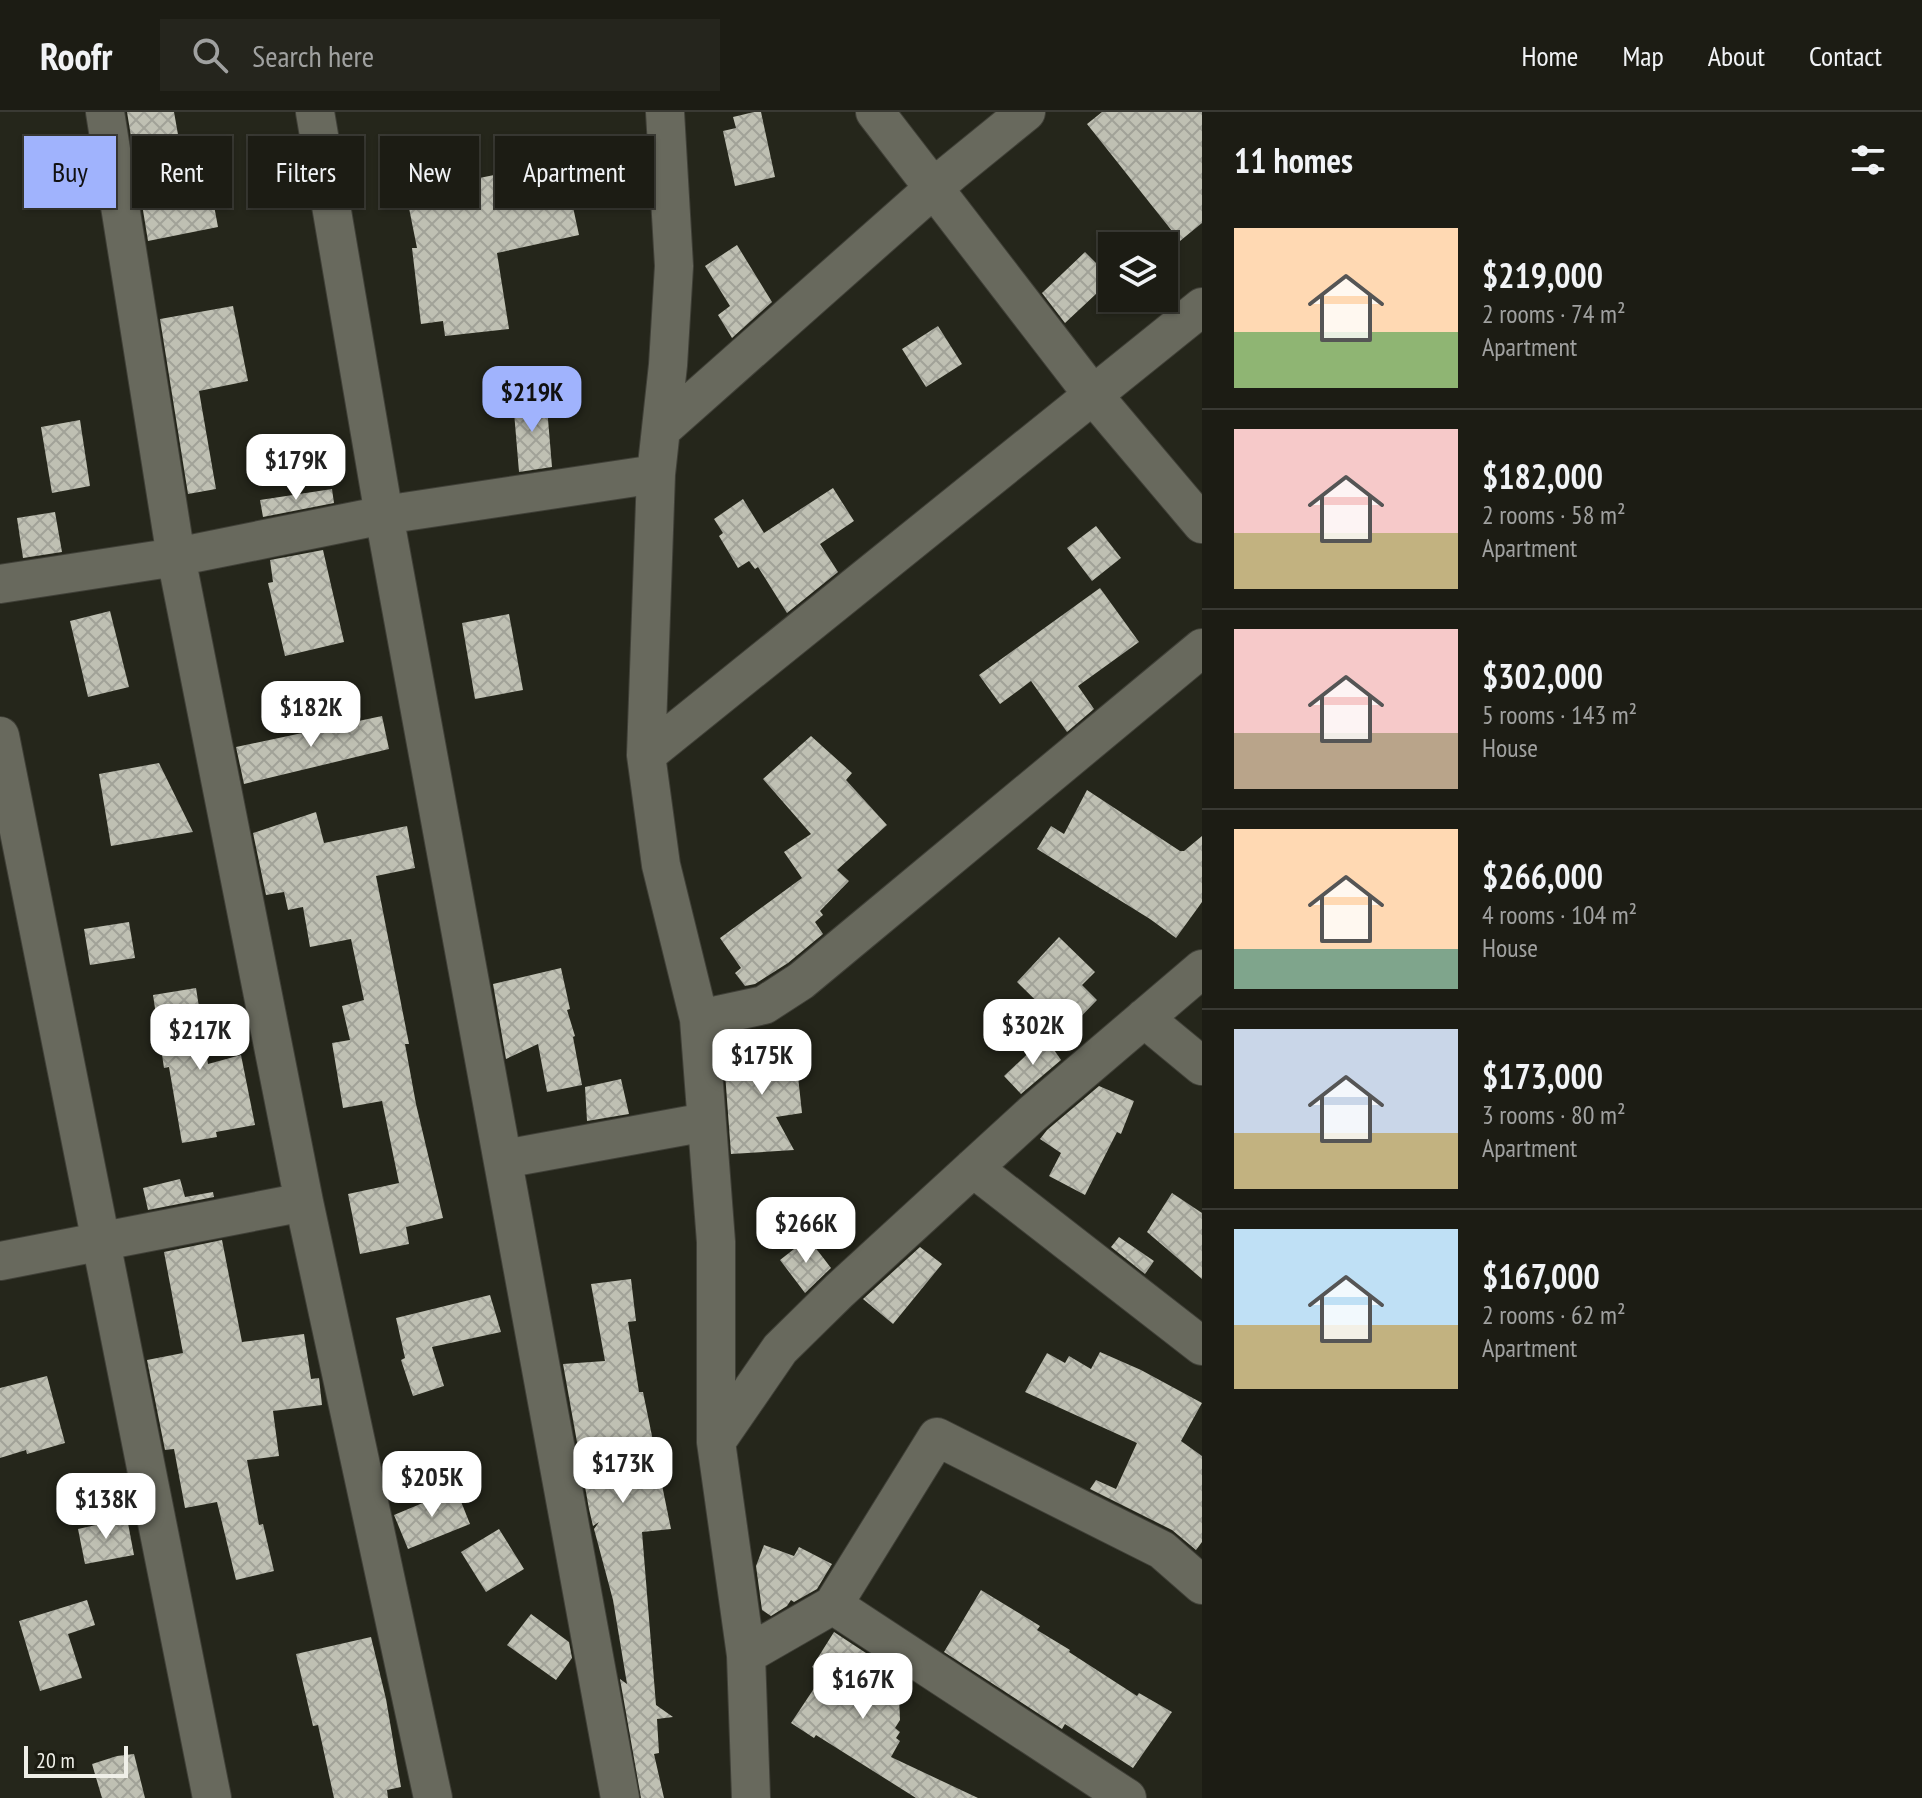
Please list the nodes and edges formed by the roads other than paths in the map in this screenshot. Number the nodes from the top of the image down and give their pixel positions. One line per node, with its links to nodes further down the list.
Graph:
1 (105, 112): 13 (street)
2 (315, 112): 11 (street)
3 (665, 112): 9 (street)
4 (875, 112): 6 (street)
5 (1026, 112): 6 (street)
6 (933, 191): 8 (street); 9 (street)
7 (1202, 307): 8 (street)
8 (1093, 395): 12 (street); 17 (street)
9 (661, 430): 10 (street)
10 (656, 474): 11 (street); 17 (street)
11 (384, 515): 13 (street); 23 (street)
12 (1202, 524)
13 (176, 557): 14 (street); 25 (street)
14 (0, 584)
15 (1202, 648): 20 (street)
16 (0, 736): 26 (street)
17 (646, 755): 20 (street)
18 (1202, 969): 19 (street)
19 (1144, 1018): 21 (street); 24 (street)
20 (699, 1019): 22 (street)
21 (1202, 1066)
22 (706, 1122): 23 (street); 29 (street)
23 (504, 1159): 35 (street)
24 (973, 1168): 28 (street); 29 (street)
25 (304, 1202): 26 (street); 34 (street)
26 (102, 1241): 27 (street); 33 (street)
27 (0, 1261)
28 (1202, 1346)
29 (716, 1442): 32 (street)
30 (1202, 1585): 31 (street)
31 (833, 1605): 32 (street); 37 (street)
32 (746, 1655): 36 (street)
33 (212, 1798)
34 (433, 1798)
35 (620, 1798)
36 (751, 1798)
37 (1127, 1798)

